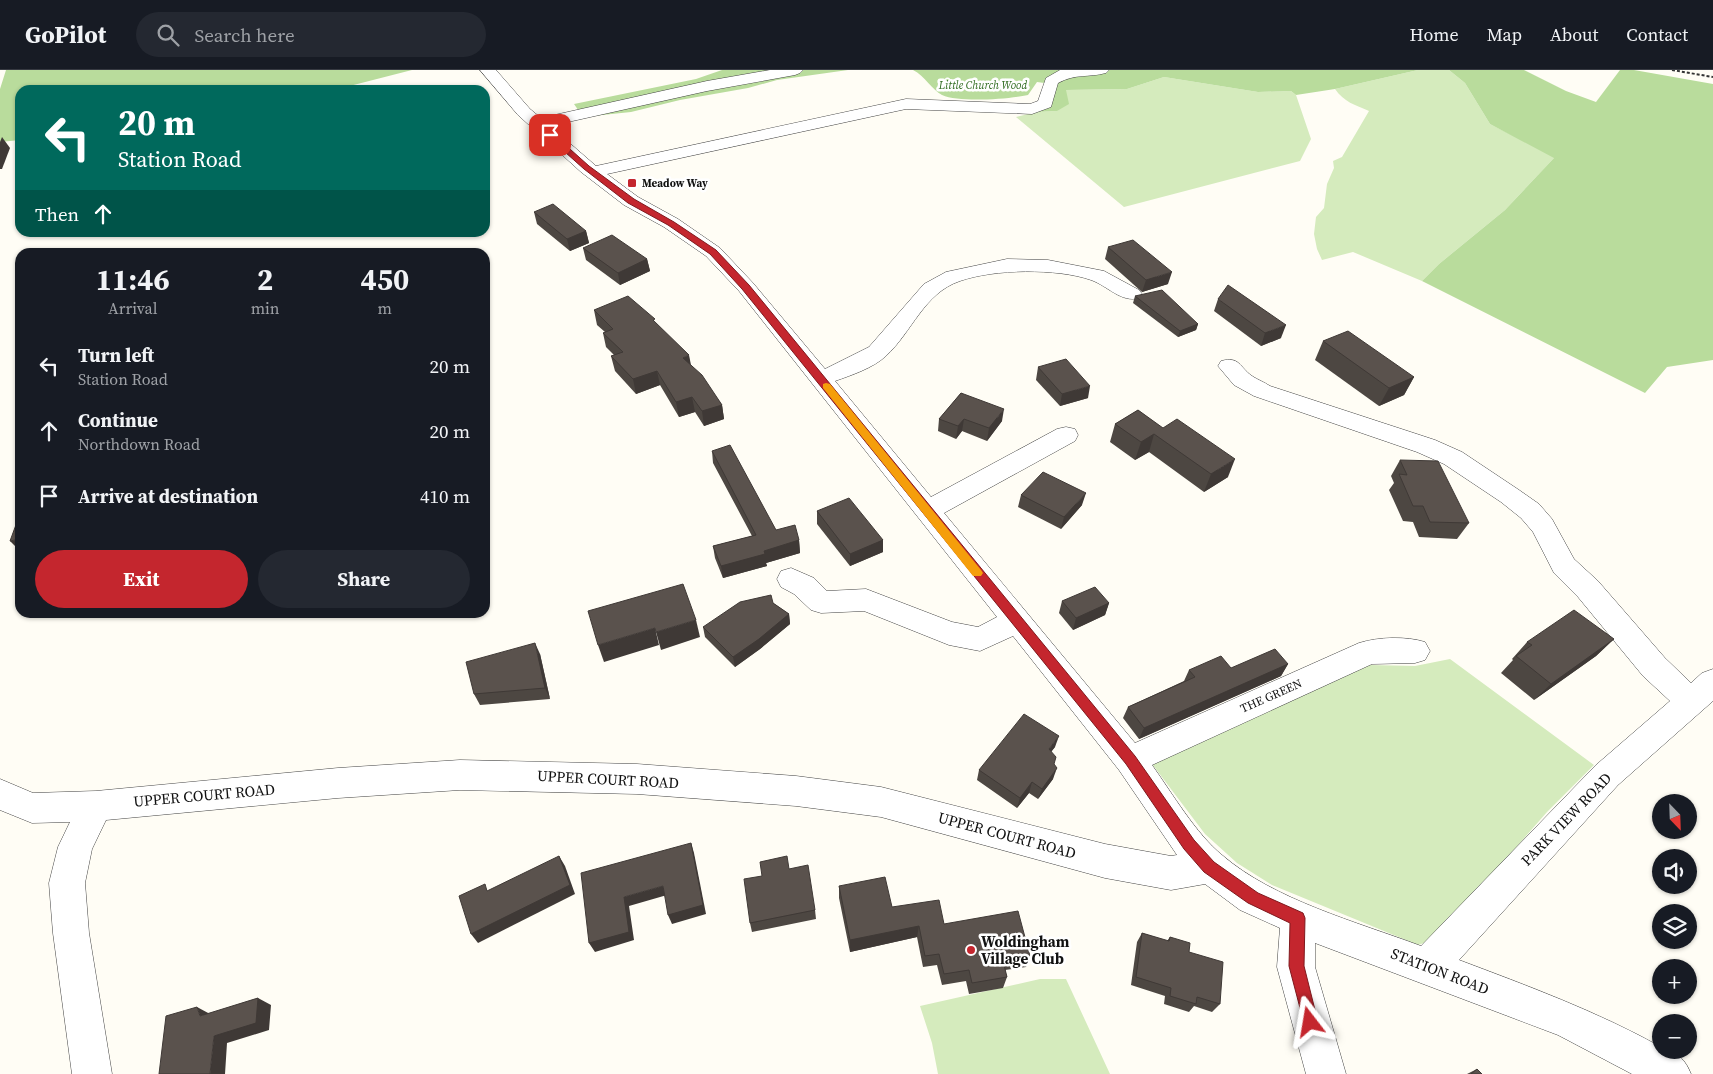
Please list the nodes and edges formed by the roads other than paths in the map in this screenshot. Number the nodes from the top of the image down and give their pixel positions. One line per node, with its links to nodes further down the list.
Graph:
1 (488, 70): 5 (street, STATION ROAD)
2 (795, 70): 5 (street)
3 (1101, 70): 6 (street)
4 (815, 110): 6 (street)
5 (537, 124): 6 (street, STATION ROAD)
6 (590, 170): 9 (street, STATION ROAD)
7 (1132, 294): 9 (street)
8 (1229, 366): 15 (street)
9 (820, 379): 11 (street, STATION ROAD)
10 (1066, 435): 11 (street)
11 (926, 511): 13 (street, STATION ROAD)
12 (791, 579): 13 (street)
13 (1017, 621): 16 (street, STATION ROAD)
14 (1415, 652): 16 (street, THE GREEN)
15 (1702, 692): 21 (street, PARK VIEW ROAD)
16 (1130, 760): 19 (street, STATION ROAD)
17 (0, 794): 18 (street, UPPER COURT ROAD)
18 (96, 806): 19 (street, UPPER COURT ROAD); 22 (street)
19 (1209, 867): 20 (street, STATION ROAD)
20 (1298, 918): 21 (street, STATION ROAD); 23 (street)
21 (1428, 966): 24 (street, STATION ROAD)
22 (92, 1074)
23 (1326, 1074)
24 (1671, 1074)

